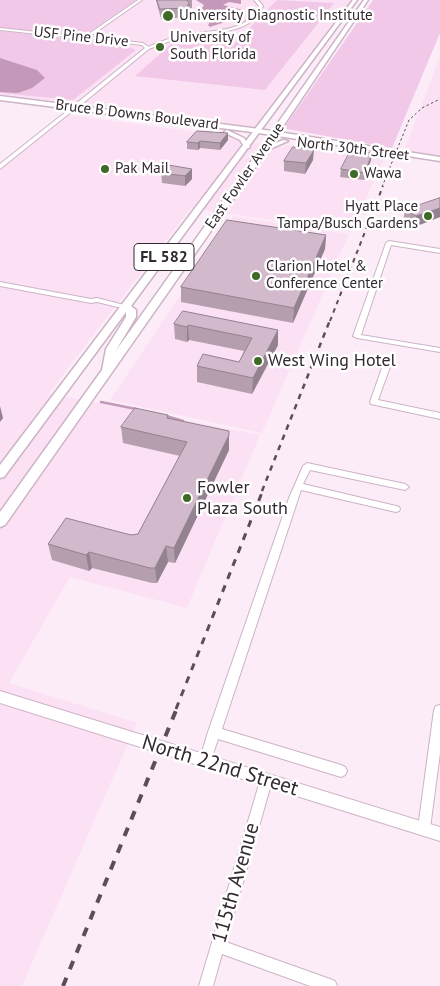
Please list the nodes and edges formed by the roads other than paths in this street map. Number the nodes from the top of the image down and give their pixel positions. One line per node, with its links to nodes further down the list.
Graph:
1 (140, 0): 9 (street)
2 (249, 0): 6 (street)
3 (256, 0): 7 (street)
4 (355, 0): 18 (main road, East Fowler Avenue / FL 582)
5 (366, 0): 19 (main road, East Fowler Avenue / FL 582)
6 (248, 17): 7 (street); 11 (street)
7 (255, 17): 11 (street)
8 (0, 29): 10 (street, USF Pine Drive)
9 (98, 29): 10 (street); 12 (street)
10 (85, 38): 12 (street, USF Pine Drive)
11 (166, 39): 13 (street)
12 (116, 41): 13 (street, USF Pine Drive)
13 (146, 46): 16 (street, USF Pine Drive)
14 (0, 98): 16 (main road, Bruce B Downs Boulevard)
15 (0, 103): 17 (main road, Bruce B Downs Boulevard)
16 (75, 107): 17 (street, USF Pine Drive); 20 (main road, Bruce B Downs Boulevard)
17 (69, 112): 21 (main road, Bruce B Downs Boulevard); 30 (street)
18 (266, 122): 20 (main road); 22 (main road, East Fowler Avenue / FL 582)
19 (280, 125): 23 (main road, East Fowler Avenue / FL 582); 24 (main road)
20 (236, 128): 22 (main road, Bruce B Downs Boulevard)
21 (227, 132): 22 (main road, Bruce B Downs Boulevard); 26 (main road)
22 (257, 133): 23 (main road, North 30th Street); 26 (main road, East Fowler Avenue / FL 582)
23 (273, 136): 24 (main road, North 30th Street); 25 (main road, North 30th Street); 27 (main road, East Fowler Avenue / FL 582)
24 (300, 137): 28 (main road, North 30th Street)
25 (285, 141): 27 (main road); 28 (main road, North 30th Street)
26 (247, 147): 33 (main road, East Fowler Avenue / FL 582)
27 (263, 150): 36 (main road, East Fowler Avenue / FL 582)
28 (422, 156): 29 (main road, North 30th Street)
29 (440, 159)
30 (0, 167)
31 (440, 251): 34 (street)
32 (0, 284): 33 (street)
33 (126, 307): 36 (main road); 38 (main road, East Fowler Avenue / FL 582)
34 (440, 350)
35 (386, 368): 37 (street)
36 (107, 371): 42 (main road, East Fowler Avenue / FL 582)
37 (440, 416)
38 (0, 474)
39 (298, 486): 40 (street); 41 (street); 45 (street)
40 (405, 487)
41 (396, 509)
42 (0, 522)
43 (0, 697): 46 (street, North 22nd Street)
44 (440, 710): 49 (street)
45 (214, 732): 46 (street); 47 (street)
46 (205, 762): 48 (street, North 22nd Street)
47 (341, 771)
48 (266, 781): 49 (street, North 22nd Street); 51 (street, 115th Avenue)
49 (424, 828): 50 (street, North 22nd Street)
50 (440, 834)
51 (218, 946): 52 (street, 115th Avenue); 53 (street)
52 (206, 986)
53 (330, 986)

